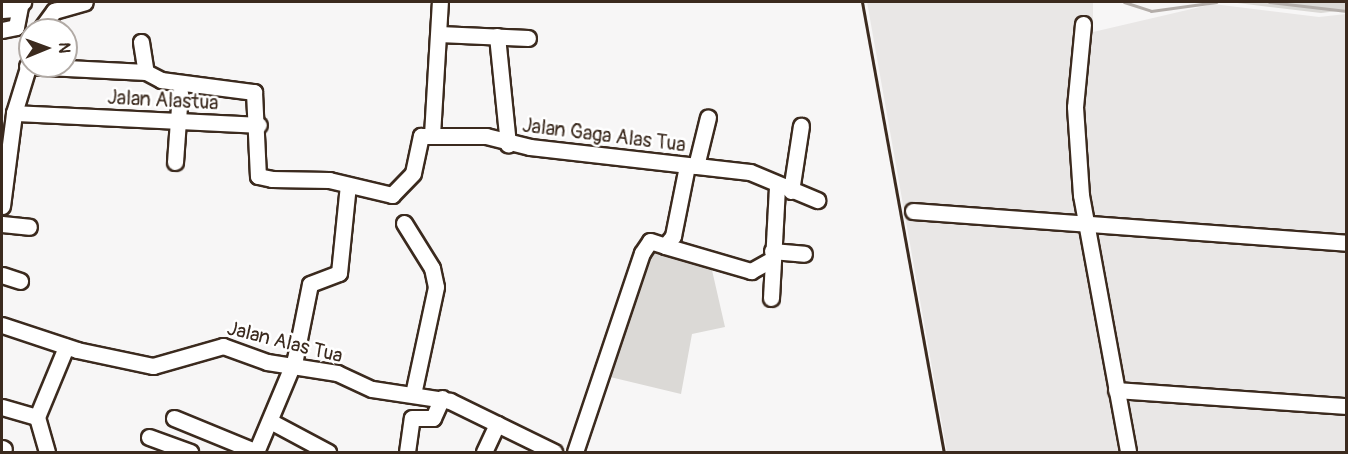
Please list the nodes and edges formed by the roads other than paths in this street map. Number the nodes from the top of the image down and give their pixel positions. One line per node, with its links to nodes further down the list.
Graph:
1 (85, 2): 5 (street)
2 (440, 2): 8 (street)
3 (21, 4): 4 (street); 7 (street)
4 (2, 10)
5 (49, 18)
6 (1083, 24): 32 (street)
7 (2, 30)
8 (439, 34): 9 (street); 21 (street)
9 (497, 36): 10 (street); 22 (street)
10 (528, 38)
11 (141, 42): 13 (street)
12 (78, 67): 13 (street)
13 (146, 72): 19 (street)
14 (24, 78): 16 (street)
15 (180, 92): 18 (street)
16 (14, 113): 18 (street, Jalan Alastua); 28 (street)
17 (708, 117): 24 (street, Jalan Gaga Alas Tua)
18 (178, 123): 19 (street, Jalan Alastua); 23 (street)
19 (259, 125): 25 (street)
20 (801, 126): 26 (street)
21 (432, 135): 22 (street); 25 (street)
22 (508, 144): 24 (street, Jalan Gaga Alas Tua)
23 (175, 162)
24 (692, 166): 26 (street, Jalan Gaga Alas Tua); 35 (street)
25 (348, 185): 43 (street)
26 (784, 188): 27 (street, Jalan Gaga Alas Tua); 37 (street)
27 (818, 200)
28 (2, 206)
29 (913, 211): 32 (street)
30 (404, 223): 45 (street)
31 (2, 224): 33 (street)
32 (1086, 224): 34 (street); 44 (street)
33 (29, 227)
34 (1347, 243)
35 (665, 246): 37 (street); 61 (street)
36 (804, 254): 37 (street)
37 (772, 255): 40 (street)
38 (2, 275): 39 (street)
39 (20, 281)
40 (771, 298)
41 (2, 325): 42 (street, Jalan Alas Tua)
42 (66, 347): 43 (street, Jalan Alas Tua); 49 (street)
43 (291, 366): 45 (street, Jalan Alas Tua); 51 (street)
44 (1116, 390): 47 (street); 62 (street)
45 (413, 394): 46 (street, Jalan Alas Tua)
46 (442, 398): 52 (street, Jalan Alas Tua); 58 (street)
47 (1347, 406)
48 (2, 407): 49 (street)
49 (37, 417): 55 (street)
50 (174, 418): 54 (street)
51 (270, 421): 54 (street); 57 (street)
52 (497, 424): 59 (street); 60 (street, Jalan Alas Tua)
53 (149, 437): 56 (street)
54 (257, 452)
55 (47, 453)
56 (190, 453)
57 (328, 453)
58 (407, 453)
59 (484, 453)
60 (554, 453)
61 (575, 453)
62 (1128, 453)

